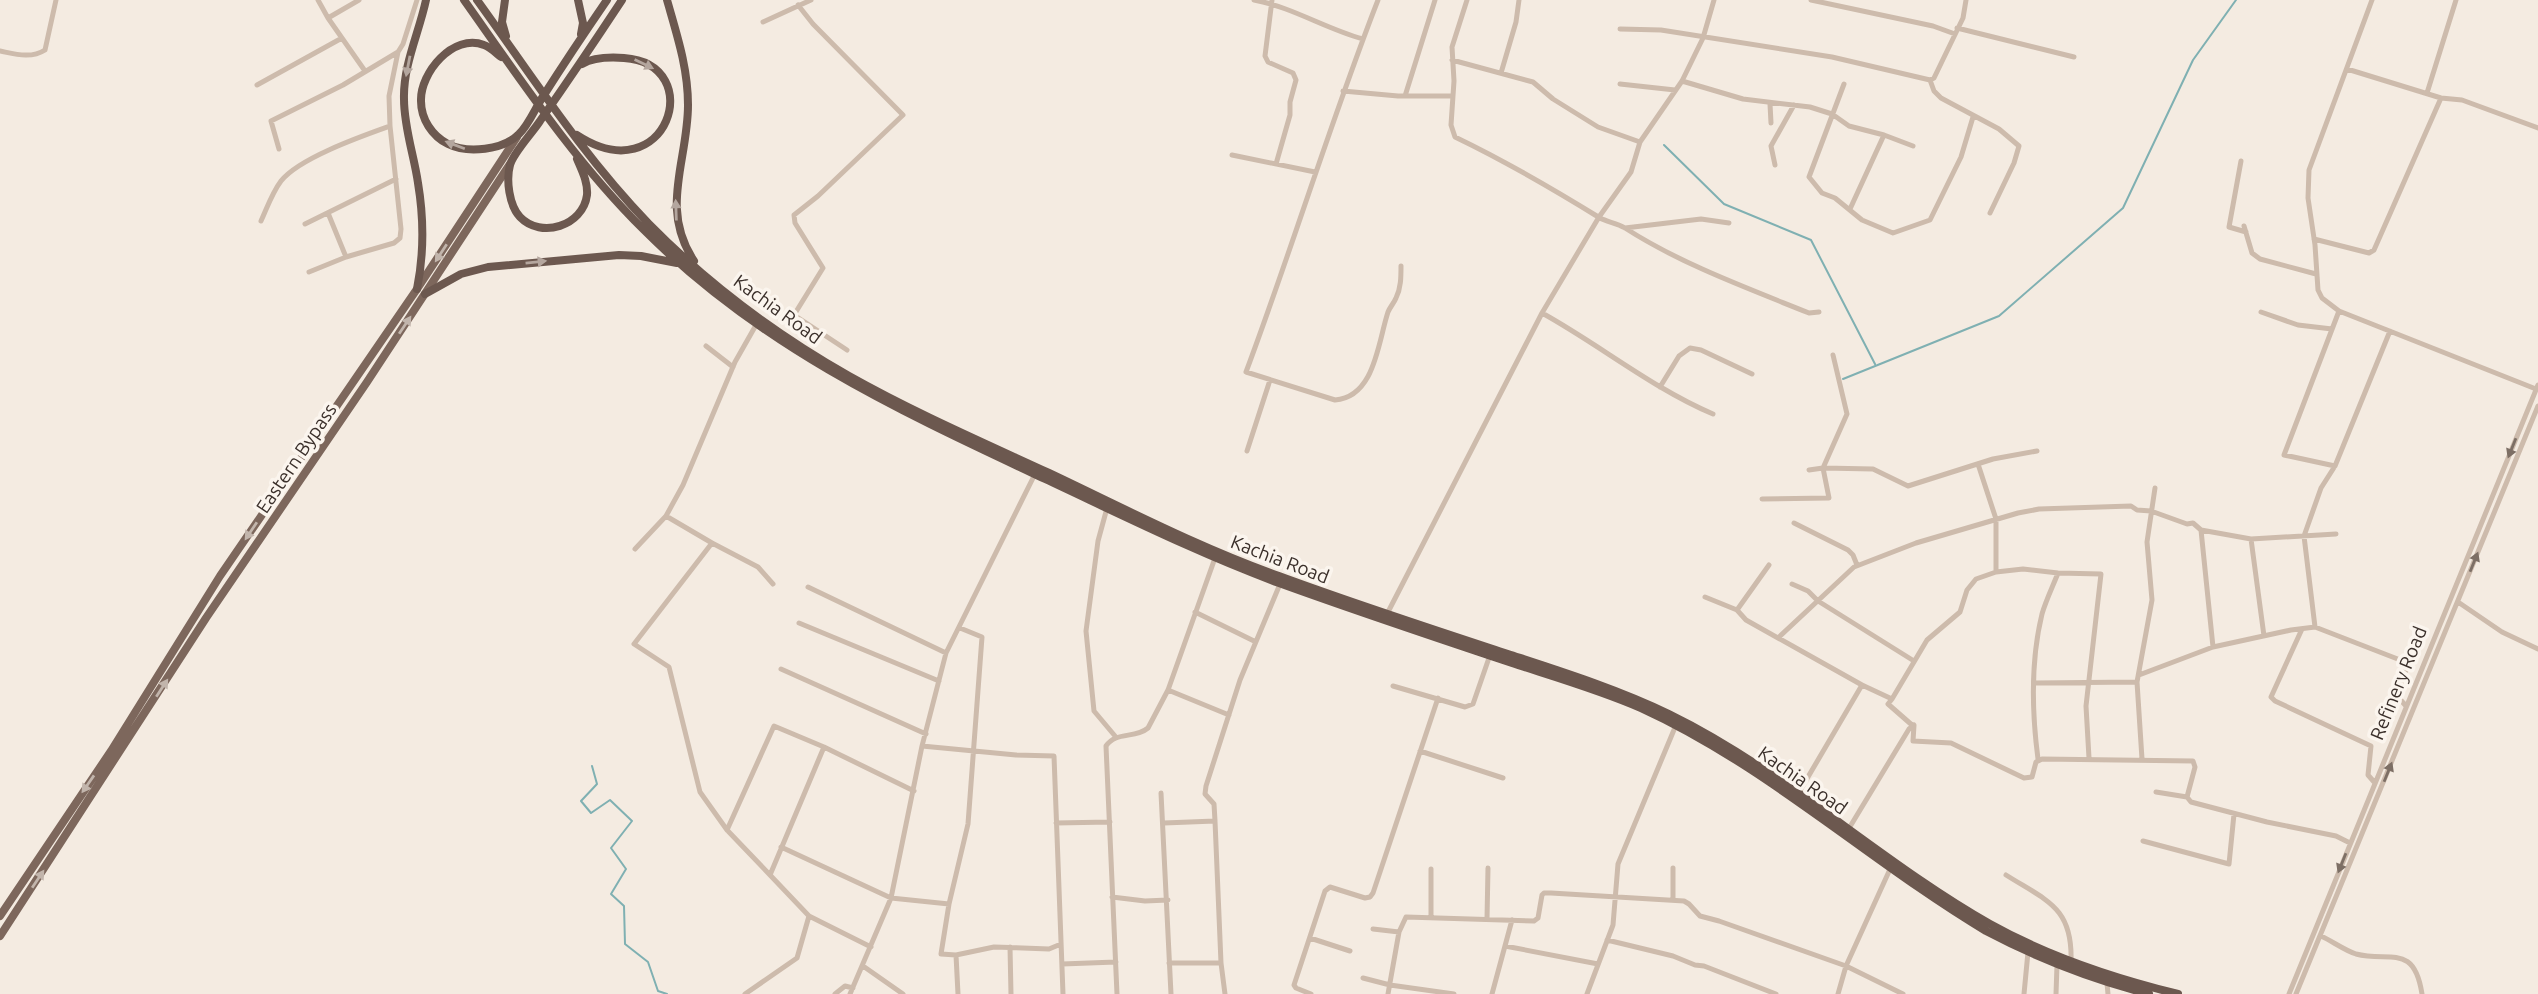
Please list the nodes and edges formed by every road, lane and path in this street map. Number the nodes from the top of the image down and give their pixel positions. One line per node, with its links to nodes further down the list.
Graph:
1 (56, 0): 35 (street)
2 (318, 0): 26 (street)
3 (359, 0): 26 (street)
4 (417, 0): 36 (street)
5 (426, 0): 91 (highway, one-way to 91)
6 (464, 0): 43 (highway)
7 (477, 0): 34 (highway, Kachia Road)
8 (505, 0): 34 (highway)
9 (578, 0): 32 (highway)
10 (607, 0): 32 (highway, Eastern Bypass)
11 (622, 0): 39 (highway, Eastern Bypass)
12 (667, 0): 90 (highway, one-way to 12)
13 (811, 0): 25 (street)
14 (1254, 0): 24 (street)
15 (1378, 0): 33 (street)
16 (1435, 0): 52 (street)
17 (1467, 0): 38 (street)
18 (1519, 0): 42 (street)
19 (1714, 0): 31 (street)
20 (1811, 0): 29 (street)
21 (1966, 0): 29 (street)
22 (2372, 0): 40 (street)
23 (2456, 0): 51 (street)
24 (1271, 2): 33 (street); 72 (street)
25 (797, 5): 27 (street); 100 (street)
26 (328, 18): 30 (street)
27 (763, 22)
28 (1620, 29): 31 (street)
29 (1956, 31): 37 (street); 44 (street)
30 (342, 38): 41 (street); 47 (street)
31 (1703, 38): 44 (street); 45 (street)
32 (580, 39): 63 (highway, Eastern Bypass)
33 (1363, 39): 50 (street)
34 (510, 45): 62 (highway, Kachia Road)
35 (0, 51)
36 (397, 52): 41 (street); 60 (street)
37 (2074, 57)
38 (1452, 60): 42 (street); 53 (street)
39 (579, 66): 62 (highway, one-way to 62); 71 (highway, Eastern Bypass)
40 (2347, 69): 51 (street); 84 (street)
41 (366, 71): 67 (street)
42 (1501, 73): 65 (street)
43 (517, 74): 63 (highway, one-way to 43); 68 (highway)
44 (1930, 80): 58 (street)
45 (1682, 81): 49 (street); 55 (street)
46 (1620, 84): 49 (street)
47 (257, 85)
48 (1844, 85): 57 (street)
49 (1675, 90): 65 (street)
50 (1343, 91): 52 (street); 74 (street)
51 (2427, 93): 54 (street)
52 (1405, 96): 53 (street)
53 (1452, 96): 79 (street)
54 (2441, 98): 61 (street); 84 (street)
55 (1770, 104): 56 (street); 59 (street)
56 (1794, 105): 57 (street); 73 (street)
57 (1832, 114): 64 (street); 76 (street)
58 (1973, 117): 76 (street); 78 (street)
59 (1771, 123)
60 (390, 126): 75 (street); 80 (street)
61 (2538, 128)
62 (572, 131): 90 (highway, Kachia Road)
63 (519, 134): 91 (main road, Eastern Bypass, one-way to 91)
64 (1884, 135): 66 (street); 76 (street)
65 (1640, 142): 79 (street)
66 (1913, 146)
67 (279, 149)
68 (573, 150): 71 (highway); 86 (highway, Kachia Road)
69 (1232, 155): 72 (street)
70 (2241, 161): 89 (street)
71 (510, 164): 91 (main road, Eastern Bypass)
72 (1276, 164): 74 (street)
73 (1775, 165)
74 (1315, 172): 104 (street)
75 (396, 179): 77 (street); 85 (street)
76 (1850, 209)
77 (328, 213): 82 (street); 85 (street)
78 (1990, 213)
79 (1599, 217): 83 (street); 95 (street)
80 (261, 221)
81 (1730, 223): 83 (street)
82 (305, 224)
83 (1625, 228): 93 (street)
84 (2314, 239): 89 (street)
85 (346, 257): 88 (street)
86 (681, 264): 90 (highway, Kachia Road); 91 (highway, one-way to 86)
87 (1401, 266): 104 (street)
88 (309, 272)
89 (2315, 274): 92 (street)
90 (702, 276): 96 (highway, Kachia Road); 111 (highway, Kachia Road)
91 (421, 292): 214 (main road, Eastern Bypass, one-way to 214); 221 (main road, Eastern Bypass, one-way to 91)
92 (2339, 311): 97 (street); 98 (street)
93 (1819, 312)
94 (2261, 312): 97 (street)
95 (1542, 313): 105 (street); 146 (street)
96 (757, 325): 102 (street); 111 (highway, Kachia Road)
97 (2332, 329): 115 (street)
98 (2390, 331): 106 (street); 115 (street)
99 (706, 346): 102 (street)
100 (847, 350)
101 (1833, 355): 116 (street)
102 (733, 367): 113 (street)
103 (1752, 374): 105 (street)
104 (1270, 380): 109 (street)
105 (1660, 387): 108 (street)
106 (2537, 387): 169 (street, Refinery Road, one-way to 169)
107 (2538, 406): 143 (street, Refinery Road, one-way to 107)
108 (1713, 414)
109 (1247, 451)
110 (2037, 451): 114 (street)
111 (1002, 455): 118 (highway, Kachia Road); 146 (highway, Kachia Road)
112 (685, 458): 113 (street)
113 (694, 462): 123 (street)
114 (1978, 464): 116 (street); 124 (street)
115 (2335, 466): 128 (street)
116 (1823, 468): 117 (street); 120 (street)
117 (1809, 470)
118 (1035, 474): 121 (highway, Kachia Road); 149 (street)
119 (2155, 488): 122 (street)
120 (1762, 499)
121 (1107, 508): 132 (highway, Kachia Road); 174 (street)
122 (2151, 511): 124 (street); 126 (street); 160 (street)
123 (666, 516): 130 (street); 131 (street)
124 (1996, 519): 134 (street); 135 (street)
125 (1794, 523): 134 (street)
126 (2201, 530): 129 (street); 154 (street)
127 (2336, 534): 128 (street)
128 (2305, 536): 129 (street); 148 (street)
129 (2251, 539): 151 (street)
130 (712, 543): 138 (street); 197 (street)
131 (635, 549)
132 (1215, 558): 139 (highway, Kachia Road); 145 (street)
133 (1769, 565): 144 (street)
134 (1857, 565): 142 (street)
135 (1996, 572): 136 (street); 158 (street)
136 (2058, 573): 162 (street); 163 (street)
137 (1792, 583): 142 (street)
138 (774, 584)
139 (1280, 584): 153 (street); 157 (highway, Kachia Road)
140 (808, 587): 156 (street)
141 (1705, 597): 144 (street)
142 (1818, 601): 152 (street); 158 (street)
143 (2458, 602): 155 (street); 190 (street, Refinery Road, one-way to 143)
144 (1737, 610): 152 (street)
145 (1195, 612): 153 (street); 166 (street)
146 (1387, 614): 187 (highway, Kachia Road)
147 (799, 622): 161 (street)
148 (2315, 627): 150 (street); 169 (street)
149 (960, 628): 156 (street); 177 (street)
150 (2302, 629): 151 (street); 183 (street)
151 (2264, 636): 154 (street)
152 (1778, 638): 165 (street)
153 (1254, 641): 170 (street)
154 (2213, 647): 160 (street)
155 (2538, 649)
156 (946, 653): 161 (street)
157 (1490, 655): 167 (street); 171 (highway, Kachia Road)
158 (1914, 661): 168 (street)
159 (781, 669): 173 (street)
160 (2138, 678): 162 (street); 180 (street)
161 (939, 681): 173 (street)
162 (2088, 682): 163 (street); 179 (street)
163 (2035, 683): 181 (street)
164 (1393, 685): 167 (street)
165 (1861, 685): 168 (street); 187 (street)
166 (1168, 690): 170 (street); 174 (street)
167 (1438, 698): 178 (street)
168 (1892, 699): 172 (street)
169 (2406, 706): 183 (street, Refinery Road)
170 (1229, 715): 193 (street)
171 (1676, 725): 191 (highway, Kachia Road); 209 (street)
172 (1912, 725): 181 (street); 198 (street)
173 (926, 734): 175 (street)
174 (1115, 736): 194 (street)
175 (922, 746): 177 (street); 184 (street)
176 (824, 747): 184 (street); 197 (street); 201 (street)
177 (974, 751): 195 (street); 213 (street)
178 (1420, 751): 182 (street); 223 (street)
179 (2089, 758): 180 (street); 181 (street)
180 (2142, 759): 188 (street)
181 (2038, 760)
182 (1503, 778)
183 (2375, 783): 189 (street, Refinery Road)
184 (914, 791): 210 (street)
185 (2156, 792): 188 (street)
186 (1161, 793): 196 (street)
187 (1798, 794): 191 (highway, Kachia Road)
188 (2187, 797): 192 (street)
189 (2365, 807): 190 (street); 200 (street, Refinery Road)
190 (2372, 810): 222 (street, Refinery Road)
191 (1815, 811): 198 (highway, Kachia Road); 202 (highway, Kachia Road)
192 (2234, 814): 199 (street); 200 (street)
193 (1215, 821): 196 (street); 235 (street)
194 (1110, 822): 195 (street); 208 (street)
195 (1056, 823): 225 (street)
196 (1164, 823): 211 (street)
197 (727, 830): 206 (street)
198 (1848, 830): 236 (highway, Kachia Road)
199 (2143, 841)
200 (2350, 843): 268 (street, Refinery Road, one-way to 268)
201 (781, 847): 206 (street); 210 (street)
202 (1891, 867): 231 (highway, Kachia Road); 241 (street)
203 (1488, 868): 217 (street)
204 (1673, 868): 212 (street)
205 (1431, 869): 216 (street)
206 (770, 875): 215 (street)
207 (2006, 875): 236 (street)
208 (1112, 897): 211 (street); 234 (street)
209 (1615, 897): 212 (street); 218 (street); 224 (street)
210 (891, 898): 213 (street); 227 (street)
211 (1168, 900): 237 (street)
212 (1673, 900): 241 (street)
213 (949, 904): 232 (street)
214 (0, 916)
215 (809, 916): 227 (street); 246 (street)
216 (1431, 916): 217 (street); 220 (street)
217 (1487, 919): 218 (street)
218 (1512, 920): 226 (street)
219 (1373, 929): 220 (street)
220 (1399, 932): 244 (street)
221 (0, 936)
222 (2321, 936): 269 (street, Refinery Road); 270 (street)
223 (1310, 938): 230 (street); 255 (street)
224 (1607, 940): 238 (street); 260 (street)
225 (1060, 944): 229 (street); 233 (street)
226 (1505, 946): 238 (street); 258 (street)
227 (871, 947): 240 (street)
228 (1010, 947): 229 (street); 232 (street); 250 (street)
229 (1049, 949): 233 (street)
230 (1350, 951)
231 (2028, 953): 239 (highway, Kachia Road); 263 (street)
232 (956, 955): 249 (street)
233 (1062, 961): 234 (street); 251 (street)
234 (1116, 962): 252 (street)
235 (1221, 962): 237 (street); 254 (street)
236 (2071, 962): 267 (highway, Kachia Road)
237 (1169, 963): 253 (street)
238 (1598, 964): 259 (street)
239 (2057, 965): 243 (highway, Kachia Road); 264 (street)
240 (863, 966): 245 (street); 248 (street)
241 (1846, 966): 261 (street); 262 (street)
242 (1363, 978): 244 (street)
243 (2107, 983): 265 (street); 266 (highway, Kachia Road)
244 (1390, 985): 256 (street); 257 (street)
245 (851, 991): 247 (street)
246 (744, 994)
247 (835, 994)
248 (903, 994)
249 (958, 994)
250 (1011, 994)
251 (1063, 994)
252 (1118, 994)
253 (1171, 994)
254 (1226, 994)
255 (1311, 994)
256 (1388, 994)
257 (1454, 994)
258 (1492, 994)
259 (1587, 994)
260 (1776, 994)
261 (1838, 994)
262 (1903, 994)
263 (2024, 994)
264 (2056, 994)
265 (2108, 994)
266 (2149, 994)
267 (2178, 994)
268 (2288, 994)
269 (2296, 994)
270 (2422, 994)

